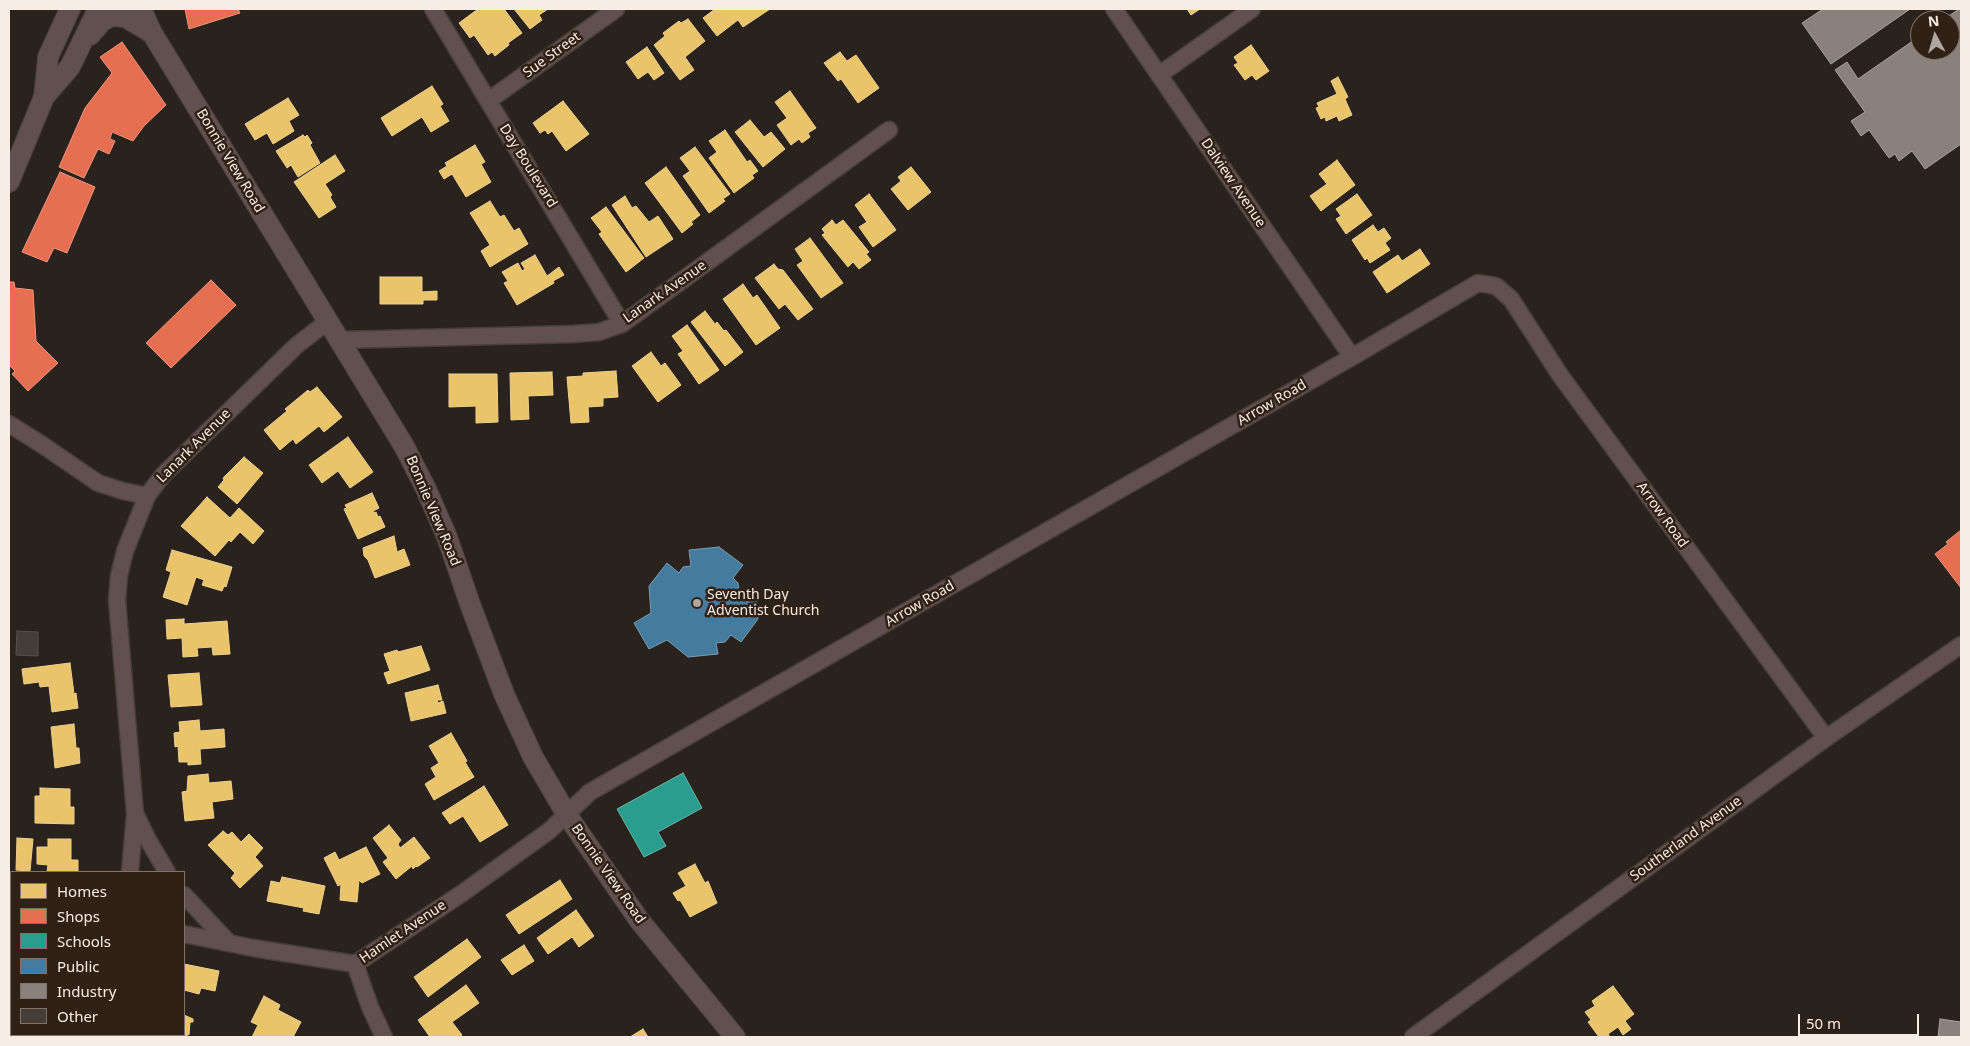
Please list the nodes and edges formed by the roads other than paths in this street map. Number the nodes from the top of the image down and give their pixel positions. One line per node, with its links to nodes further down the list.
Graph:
1 (70, 9): 11 (street)
2 (98, 9): 9 (street)
3 (141, 9): 8 (street, Bonnie View Road)
4 (433, 9): 12 (street, Day Boulevard)
5 (616, 9): 12 (street, Sue Street)
6 (1114, 9): 10 (street, Dalview Avenue)
7 (1252, 9): 10 (street)
8 (152, 33): 9 (street); 15 (street, Bonnie View Road)
9 (80, 46): 11 (street)
10 (1159, 75): 18 (street, Dalview Avenue)
11 (44, 97): 14 (street)
12 (488, 101): 16 (street, Day Boulevard)
13 (889, 130): 16 (street, Lanark Avenue)
14 (9, 182)
15 (328, 322): 17 (street, Bonnie View Road); 20 (street, Lanark Avenue)
16 (622, 324): 17 (street, Lanark Avenue)
17 (340, 340): 24 (street, Bonnie View Road)
18 (1352, 357): 22 (street, Arrow Road); 24 (street, Arrow Road)
19 (9, 424): 20 (street)
20 (147, 496): 23 (street, Lanark Avenue)
21 (1961, 645): 22 (street, Southerland Avenue)
22 (1826, 738): 33 (street, Southerland Avenue)
23 (135, 814): 25 (street, Lanark Avenue); 26 (street, Lanark Avenue)
24 (568, 815): 30 (street, Hamlet Avenue); 32 (street, Bonnie View Road)
25 (130, 871)
26 (166, 871)
27 (185, 895): 29 (street)
28 (185, 934): 29 (street, Hamlet Avenue)
29 (229, 943): 30 (street, Hamlet Avenue)
30 (355, 964): 31 (street)
31 (384, 1037)
32 (735, 1037)
33 (1413, 1037)

